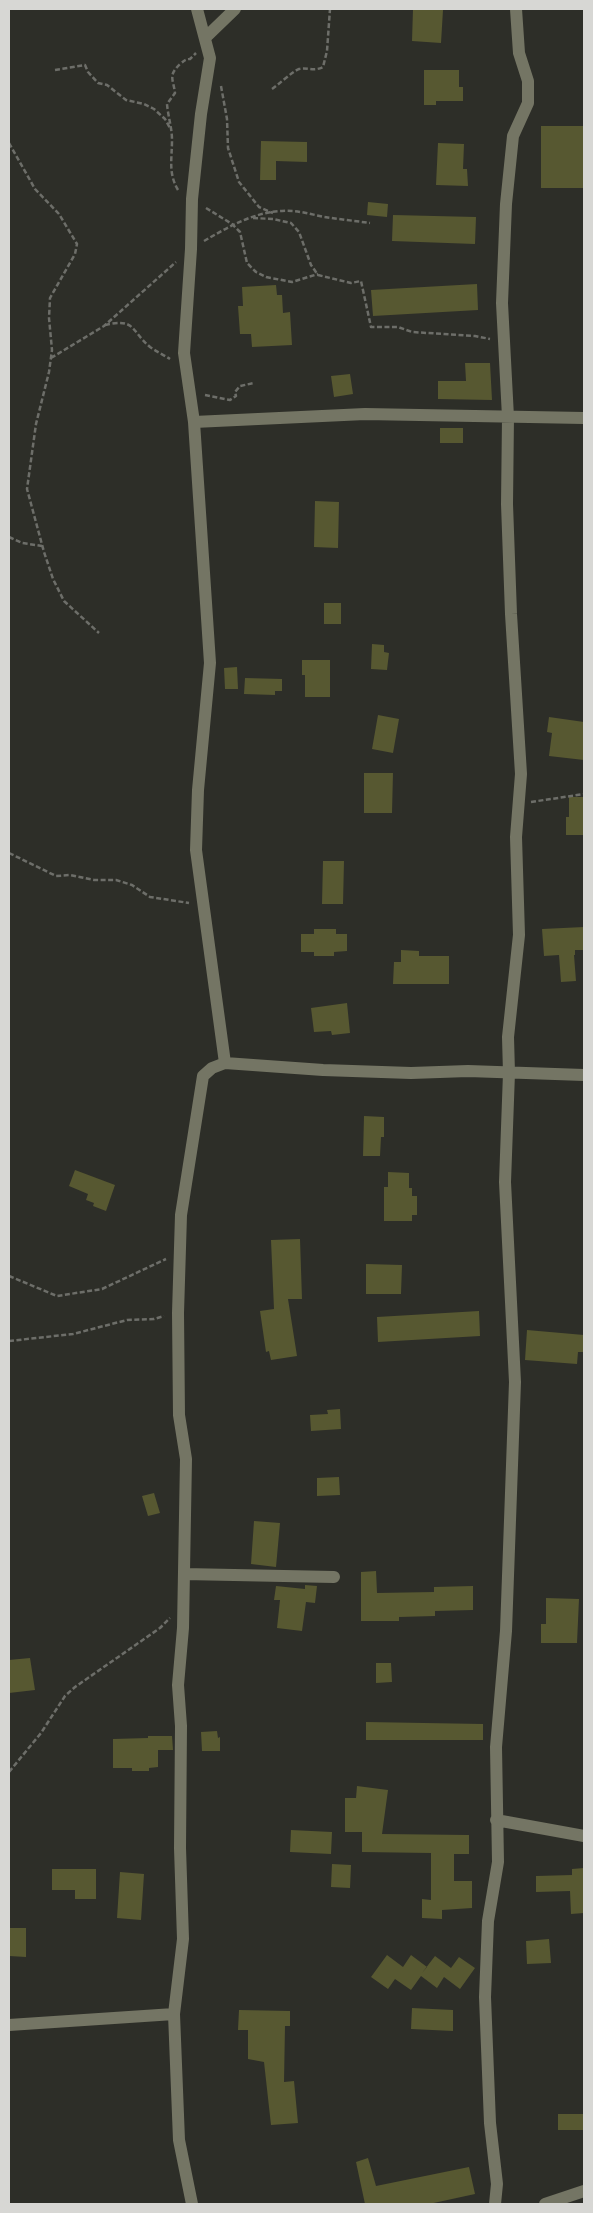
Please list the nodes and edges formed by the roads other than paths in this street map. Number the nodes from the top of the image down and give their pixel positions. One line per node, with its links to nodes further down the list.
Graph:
1 (197, 9): 4 (street)
2 (235, 9): 4 (street)
3 (516, 9): 5 (street)
4 (205, 38): 7 (street)
5 (508, 417): 6 (street); 7 (street); 9 (street)
6 (584, 418)
7 (194, 422): 8 (street)
8 (225, 1063): 9 (street); 11 (street)
9 (509, 1073): 10 (street); 13 (street)
10 (584, 1075)
11 (184, 1574): 12 (street); 15 (street)
12 (334, 1577)
13 (496, 1820): 14 (street); 19 (street)
14 (584, 1836)
15 (174, 2014): 16 (street); 18 (street)
16 (9, 2025)
17 (584, 2191): 20 (street)
18 (192, 2204)
19 (495, 2204)
20 (545, 2204)

